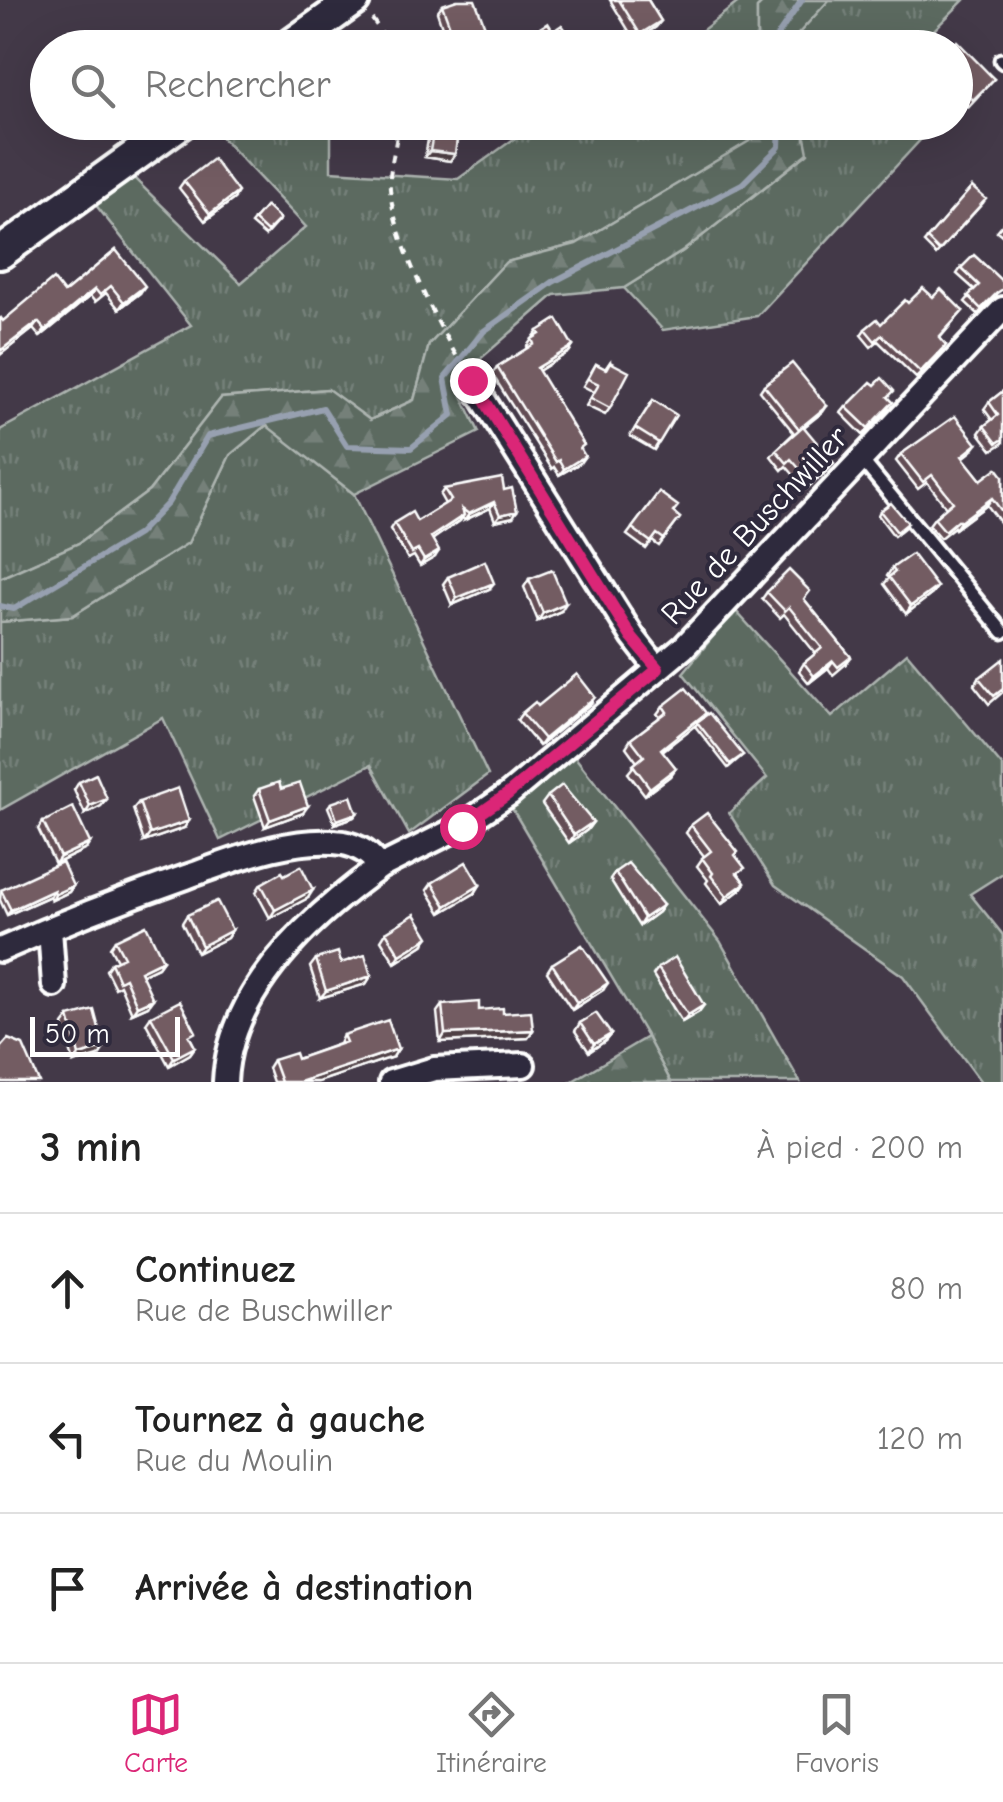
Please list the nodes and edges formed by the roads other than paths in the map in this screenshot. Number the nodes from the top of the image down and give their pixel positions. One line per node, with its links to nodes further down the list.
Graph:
1 (361, 7): 2 (street)
2 (319, 30)
3 (157, 140): 4 (street)
4 (0, 253)
5 (1003, 309): 7 (street, Rue de Buschwiller)
6 (472, 380): 9 (street)
7 (861, 459): 8 (lane); 9 (street, Rue de Buschwiller)
8 (1003, 632)
9 (658, 669): 10 (street, Rue de Buschwiller)
10 (380, 867): 11 (street); 15 (street, Rue de Buschwiller)
11 (50, 928): 12 (street); 13 (street)
12 (0, 950)
13 (54, 985)
14 (524, 1065): 16 (street)
15 (225, 1082)
16 (390, 1082)

